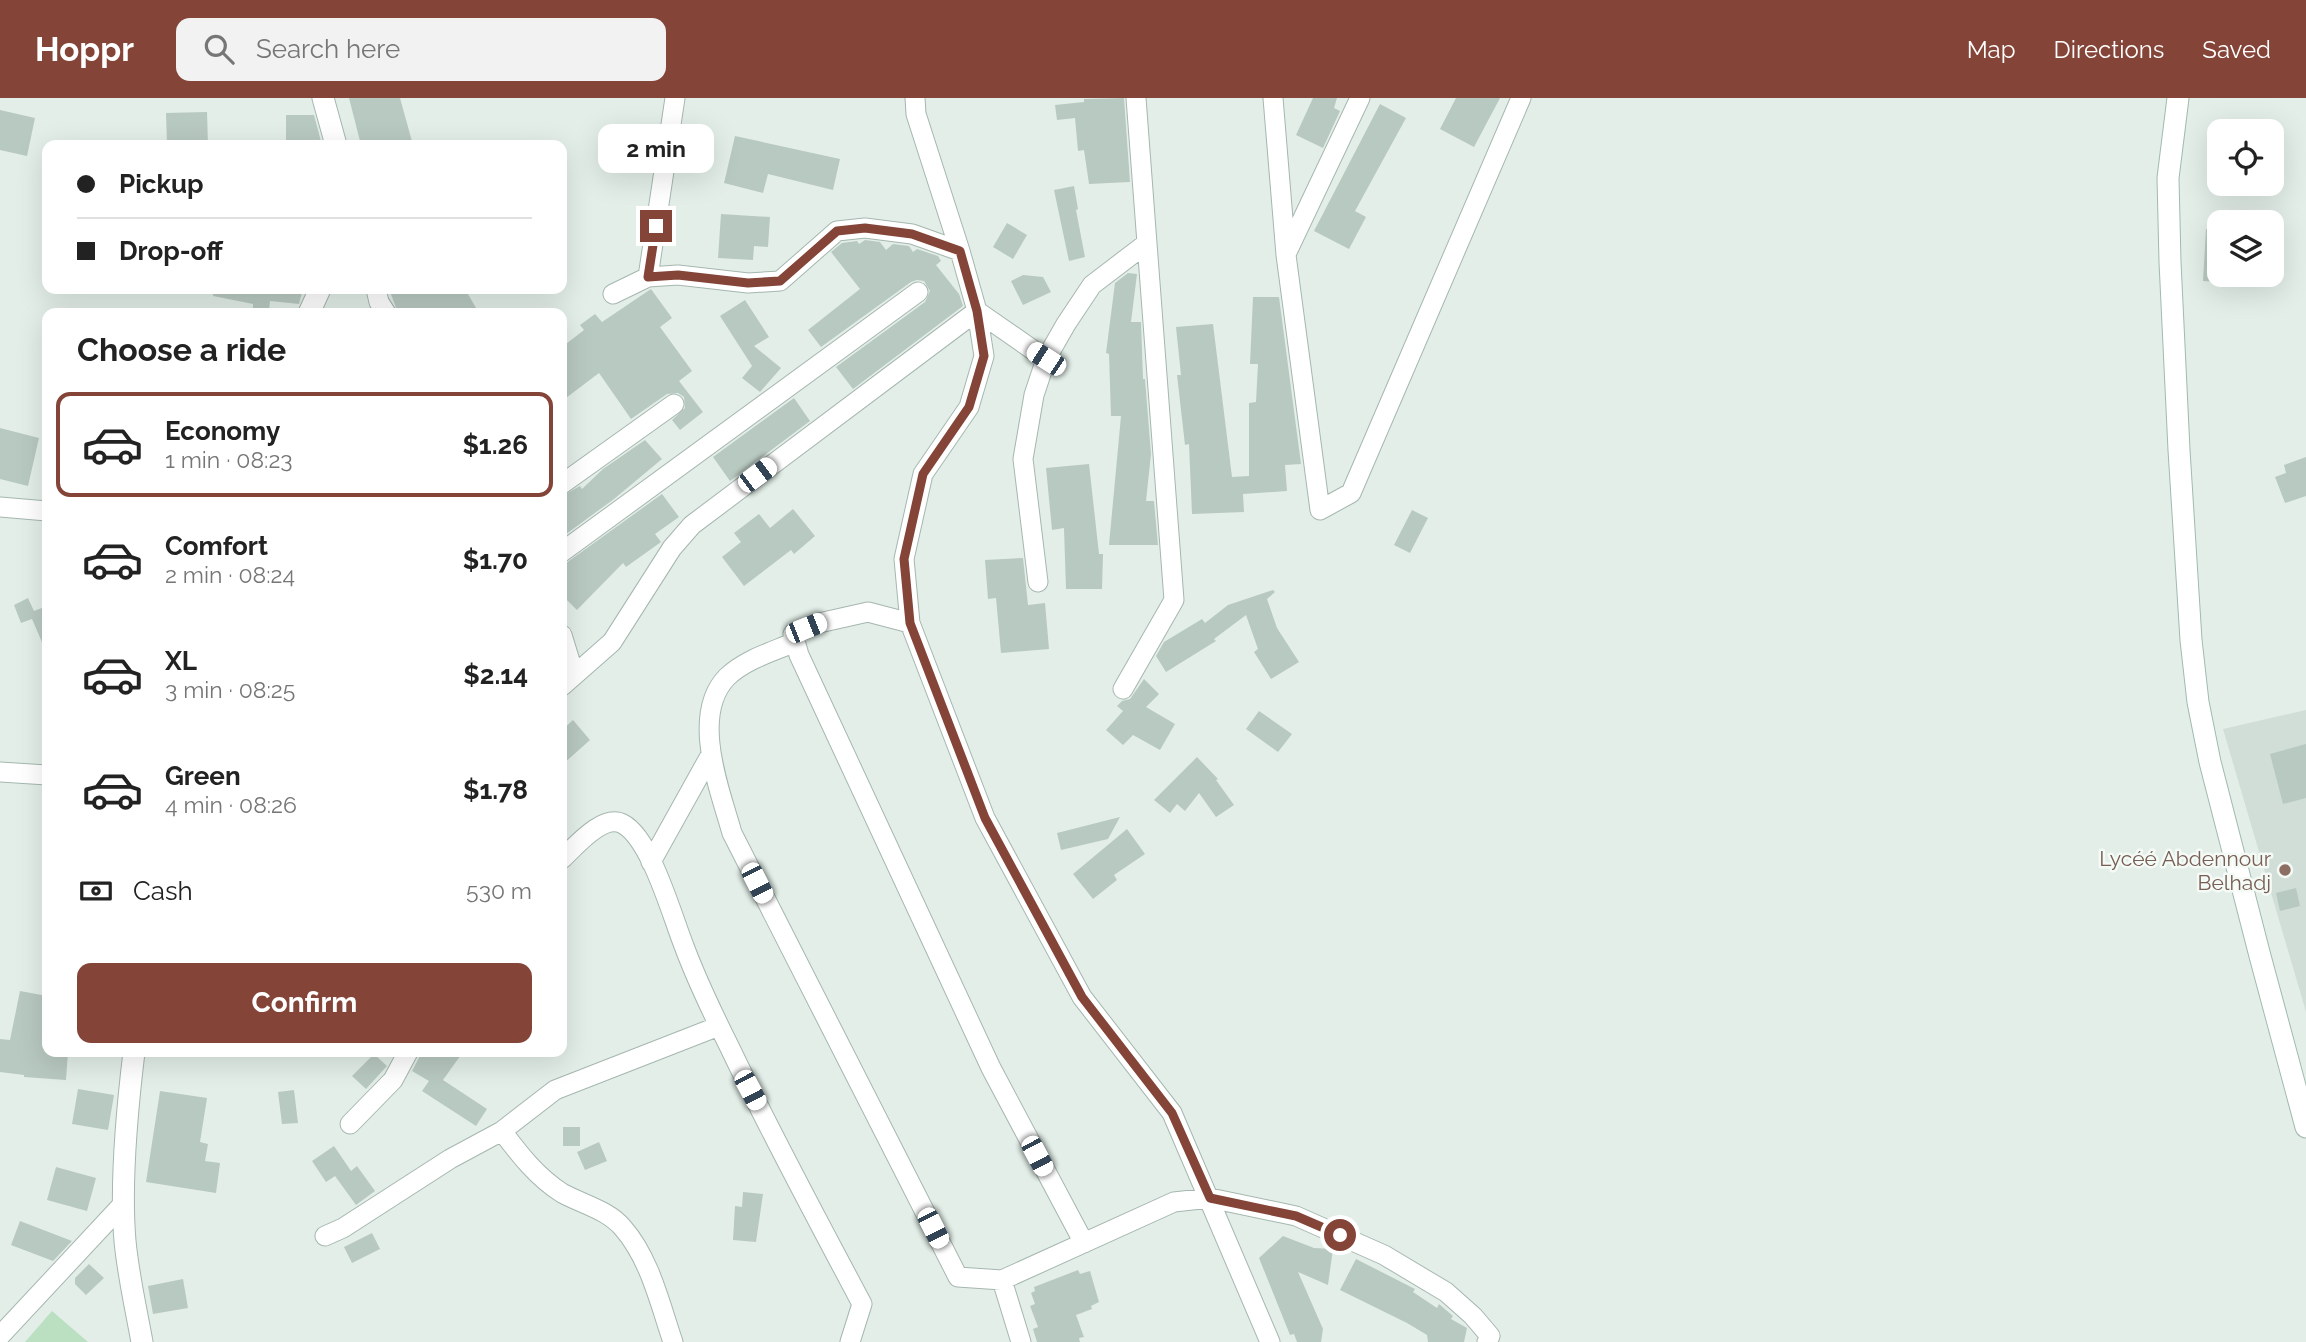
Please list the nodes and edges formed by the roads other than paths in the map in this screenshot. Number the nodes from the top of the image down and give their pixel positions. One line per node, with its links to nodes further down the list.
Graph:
1 (323, 98): 9 (main road)
2 (675, 98): 13 (street)
3 (915, 98): 11 (street)
4 (1136, 98): 10 (street)
5 (1273, 98): 12 (street)
6 (1360, 98): 12 (street)
7 (1521, 98): 12 (street)
8 (2178, 98): 37 (main road)
9 (335, 140)
10 (1147, 243): 17 (street); 27 (street)
11 (960, 251): 13 (street); 16 (street)
12 (1286, 255)
13 (648, 277): 15 (street)
14 (919, 292): 22 (street)
15 (613, 294)
16 (977, 311): 17 (street); 24 (street); 26 (street)
17 (1046, 359): 23 (street)
18 (674, 404): 19 (street)
19 (567, 480)
20 (0, 507): 21 (street)
21 (42, 511)
22 (567, 548)
23 (1038, 582)
24 (910, 623): 25 (street); 39 (street)
25 (795, 642): 28 (street); 42 (street)
26 (568, 680)
27 (1123, 689)
28 (710, 755): 32 (street); 43 (street)
29 (0, 772): 30 (street)
30 (42, 775)
31 (567, 854): 32 (street)
32 (651, 862): 33 (street)
33 (719, 1026): 38 (street); 47 (street)
34 (133, 1057): 40 (main road)
35 (405, 1057): 36 (street)
36 (350, 1124)
37 (2306, 1127)
38 (502, 1131): 41 (street); 46 (street)
39 (1210, 1198): 42 (street); 49 (street); 50 (street)
40 (124, 1203): 44 (street); 45 (main road)
41 (325, 1236)
42 (1084, 1243): 43 (street)
43 (1002, 1280): 48 (street)
44 (0, 1336)
45 (142, 1342)
46 (673, 1342)
47 (850, 1342)
48 (1021, 1342)
49 (1270, 1342)
50 (1487, 1342)

